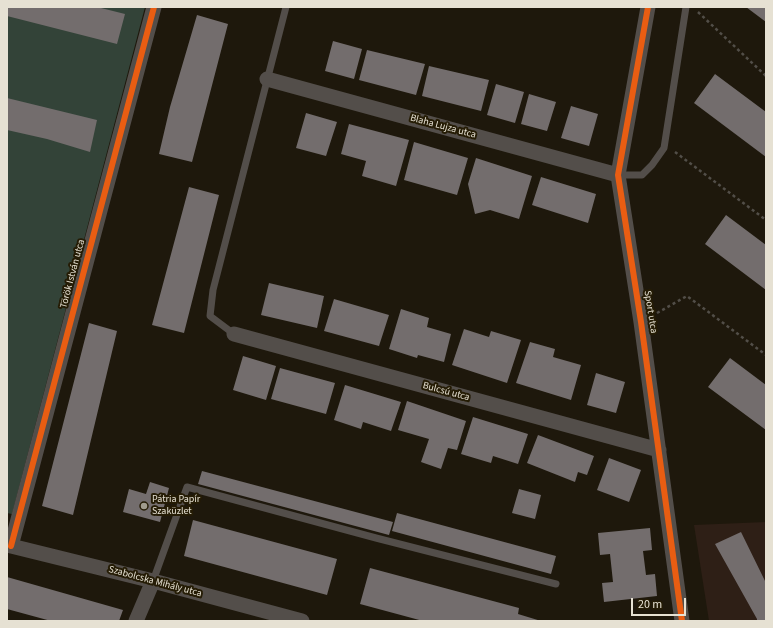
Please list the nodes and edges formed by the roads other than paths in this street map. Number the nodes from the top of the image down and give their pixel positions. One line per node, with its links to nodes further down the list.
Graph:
1 (154, 7): 9 (street, Török István utca)
2 (286, 7): 5 (lane)
3 (648, 7): 6 (street, Sport utca)
4 (686, 7): 6 (lane)
5 (267, 79): 6 (street, Blaha Lujza utca); 7 (lane)
6 (618, 176): 8 (street, Sport utca)
7 (234, 334): 8 (street, Bulcsú utca)
8 (658, 450): 14 (street, Sport utca)
9 (9, 546): 10 (street, Szabolcska Mihály utca)
10 (153, 581): 11 (lane); 12 (street); 13 (street, Szabolcska Mihály utca)
11 (556, 584)
12 (136, 621)
13 (302, 621)
14 (682, 621)

